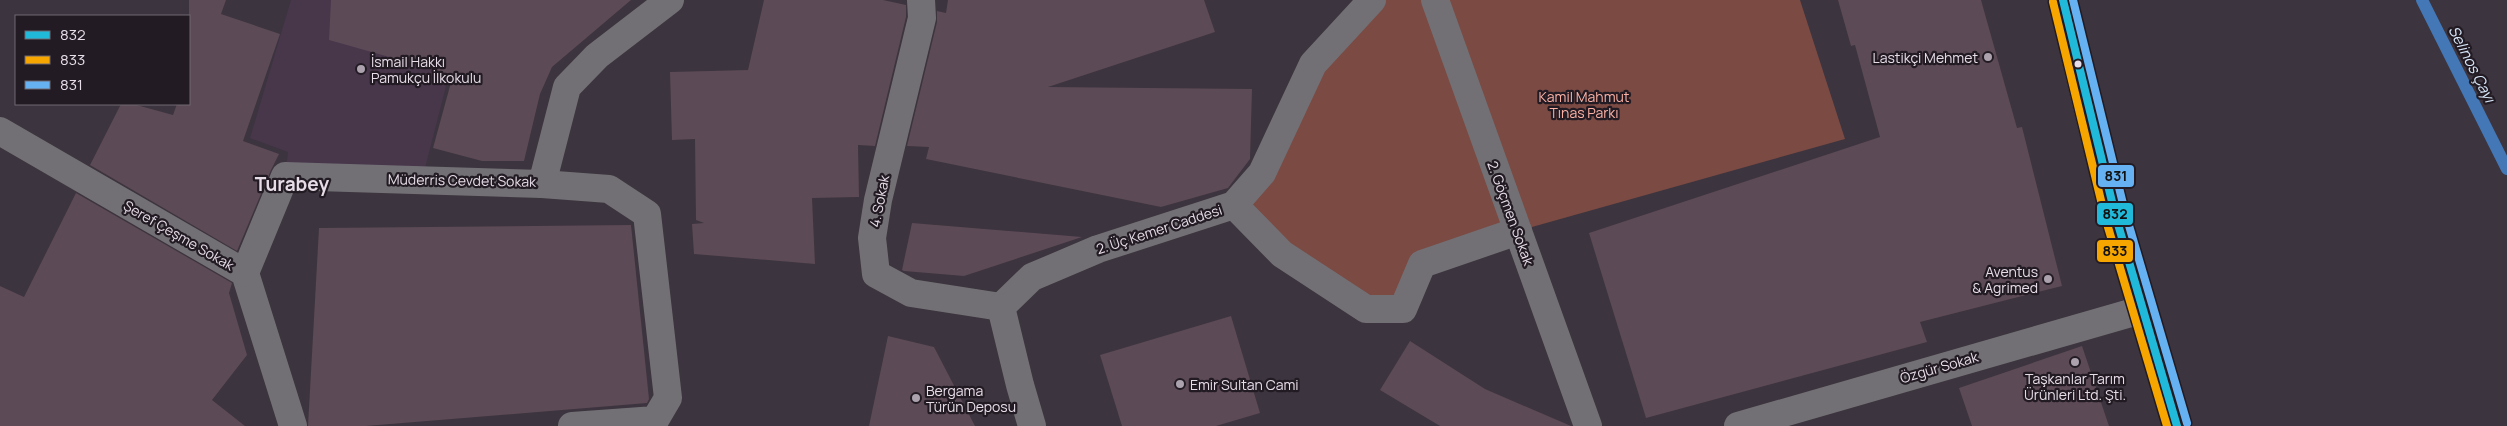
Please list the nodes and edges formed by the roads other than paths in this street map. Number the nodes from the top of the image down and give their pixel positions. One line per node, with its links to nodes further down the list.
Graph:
1 (670, 0): 7 (street, Müderris Cevdet Sokak)
2 (921, 0): 11 (street, 4. Sokak)
3 (1372, 0): 8 (street, 2. Üç Kemer Caddesi)
4 (1436, 0): 9 (street, 2. Göçmen Sokak)
5 (2063, 0): 12 (main road)
6 (0, 131): 10 (street, Şeref Çeşme Sokak)
7 (542, 184): 10 (street, Müderris Cevdet Sokak); 14 (street)
8 (1234, 205): 9 (street); 11 (street, 2. Üç Kemer Caddesi)
9 (1518, 231): 16 (street, 2. Göçmen Sokak)
10 (245, 273): 13 (street, Şeref Çeşme Sokak)
11 (1001, 307): 15 (street)
12 (2141, 310): 17 (street, Özgür Sokak); 18 (main road)
13 (293, 426)
14 (572, 426)
15 (1032, 426)
16 (1588, 426)
17 (1738, 426)
18 (2177, 426)

